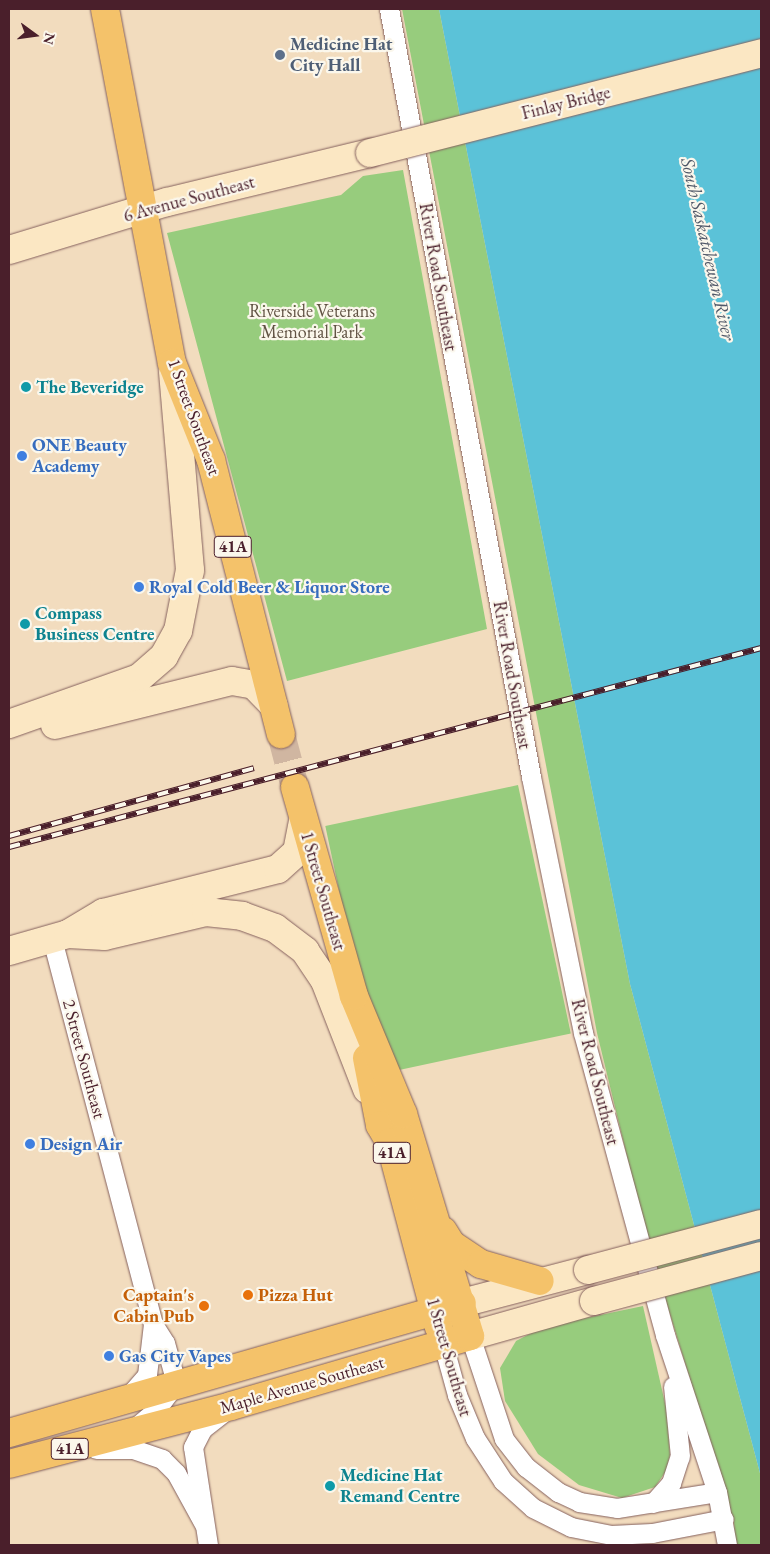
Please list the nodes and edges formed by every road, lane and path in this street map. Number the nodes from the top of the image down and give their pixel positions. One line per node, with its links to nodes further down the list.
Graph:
1 (105, 9): 5 (main road, 1 Street Southeast / 41A)
2 (389, 9): 25 (street, River Road Southeast)
3 (761, 53): 4 (street, Finlay Bridge, bridge)
4 (370, 153): 5 (street, 6 Avenue Southeast)
5 (141, 212): 6 (street, 6 Avenue Southeast); 7 (main road, 1 Street Southeast / 41A)
6 (9, 250)
7 (172, 363): 8 (main road, 1 Street Southeast / 41A); 9 (street)
8 (273, 705): 10 (street); 11 (main road, 1 Street Southeast / 41A)
9 (9, 724)
10 (9, 730)
11 (281, 734)
12 (295, 787): 13 (main road, 1 Street Southeast / 41A)
13 (303, 820): 14 (street); 16 (main road, 1 Street Southeast / 41A)
14 (60, 937): 15 (street); 17 (street); 24 (street, 2 Street Southeast)
15 (9, 951)
16 (354, 996): 17 (main road, 1 Street Southeast / 41A); 19 (main road, 1 Street Southeast / 41A)
17 (380, 1125): 23 (main road, 1 Street Southeast / 41A)
18 (761, 1224): 21 (street, Maple Avenue Southeast, bridge)
19 (439, 1225): 21 (main road); 22 (main road, 1 Street Southeast / 41A)
20 (761, 1256): 26 (street, Maple Avenue Southeast, bridge)
21 (540, 1281): 22 (street, Maple Avenue Southeast)
22 (462, 1303): 23 (main road, Maple Avenue Southeast / 41A); 26 (main road, 1 Street Southeast / 41A)
23 (435, 1310): 27 (main road, 1 Street Southeast / 41A); 28 (main road, Maple Avenue Southeast / 41A)
24 (153, 1324): 28 (street, 2 Street Southeast); 30 (street, 2 Street Southeast)
25 (665, 1335): 35 (street, River Road Southeast); 36 (street, River Road Southeast)
26 (470, 1336): 27 (main road, Maple Avenue Southeast / 41A); 36 (street, 1 Street Southeast)
27 (443, 1344): 29 (main road, Maple Avenue Southeast / 41A); 37 (street, 1 Street Southeast)
28 (176, 1383): 30 (main road, Maple Avenue Southeast / 41A); 31 (street)
29 (231, 1406): 31 (main road, Maple Avenue Southeast / 41A); 38 (street)
30 (102, 1409): 32 (main road, Maple Avenue Southeast / 41A)
31 (131, 1430): 33 (main road, Maple Avenue Southeast / 41A)
32 (9, 1433)
33 (67, 1450): 34 (main road, Maple Avenue Southeast / 41A); 38 (street)
34 (9, 1464)
35 (717, 1492): 36 (street, 1 Street Southeast); 37 (street, River Road Southeast)
36 (653, 1503)
37 (724, 1519): 40 (street, River Road Southeast)
38 (204, 1524): 39 (street)
39 (208, 1545)
40 (727, 1545)

